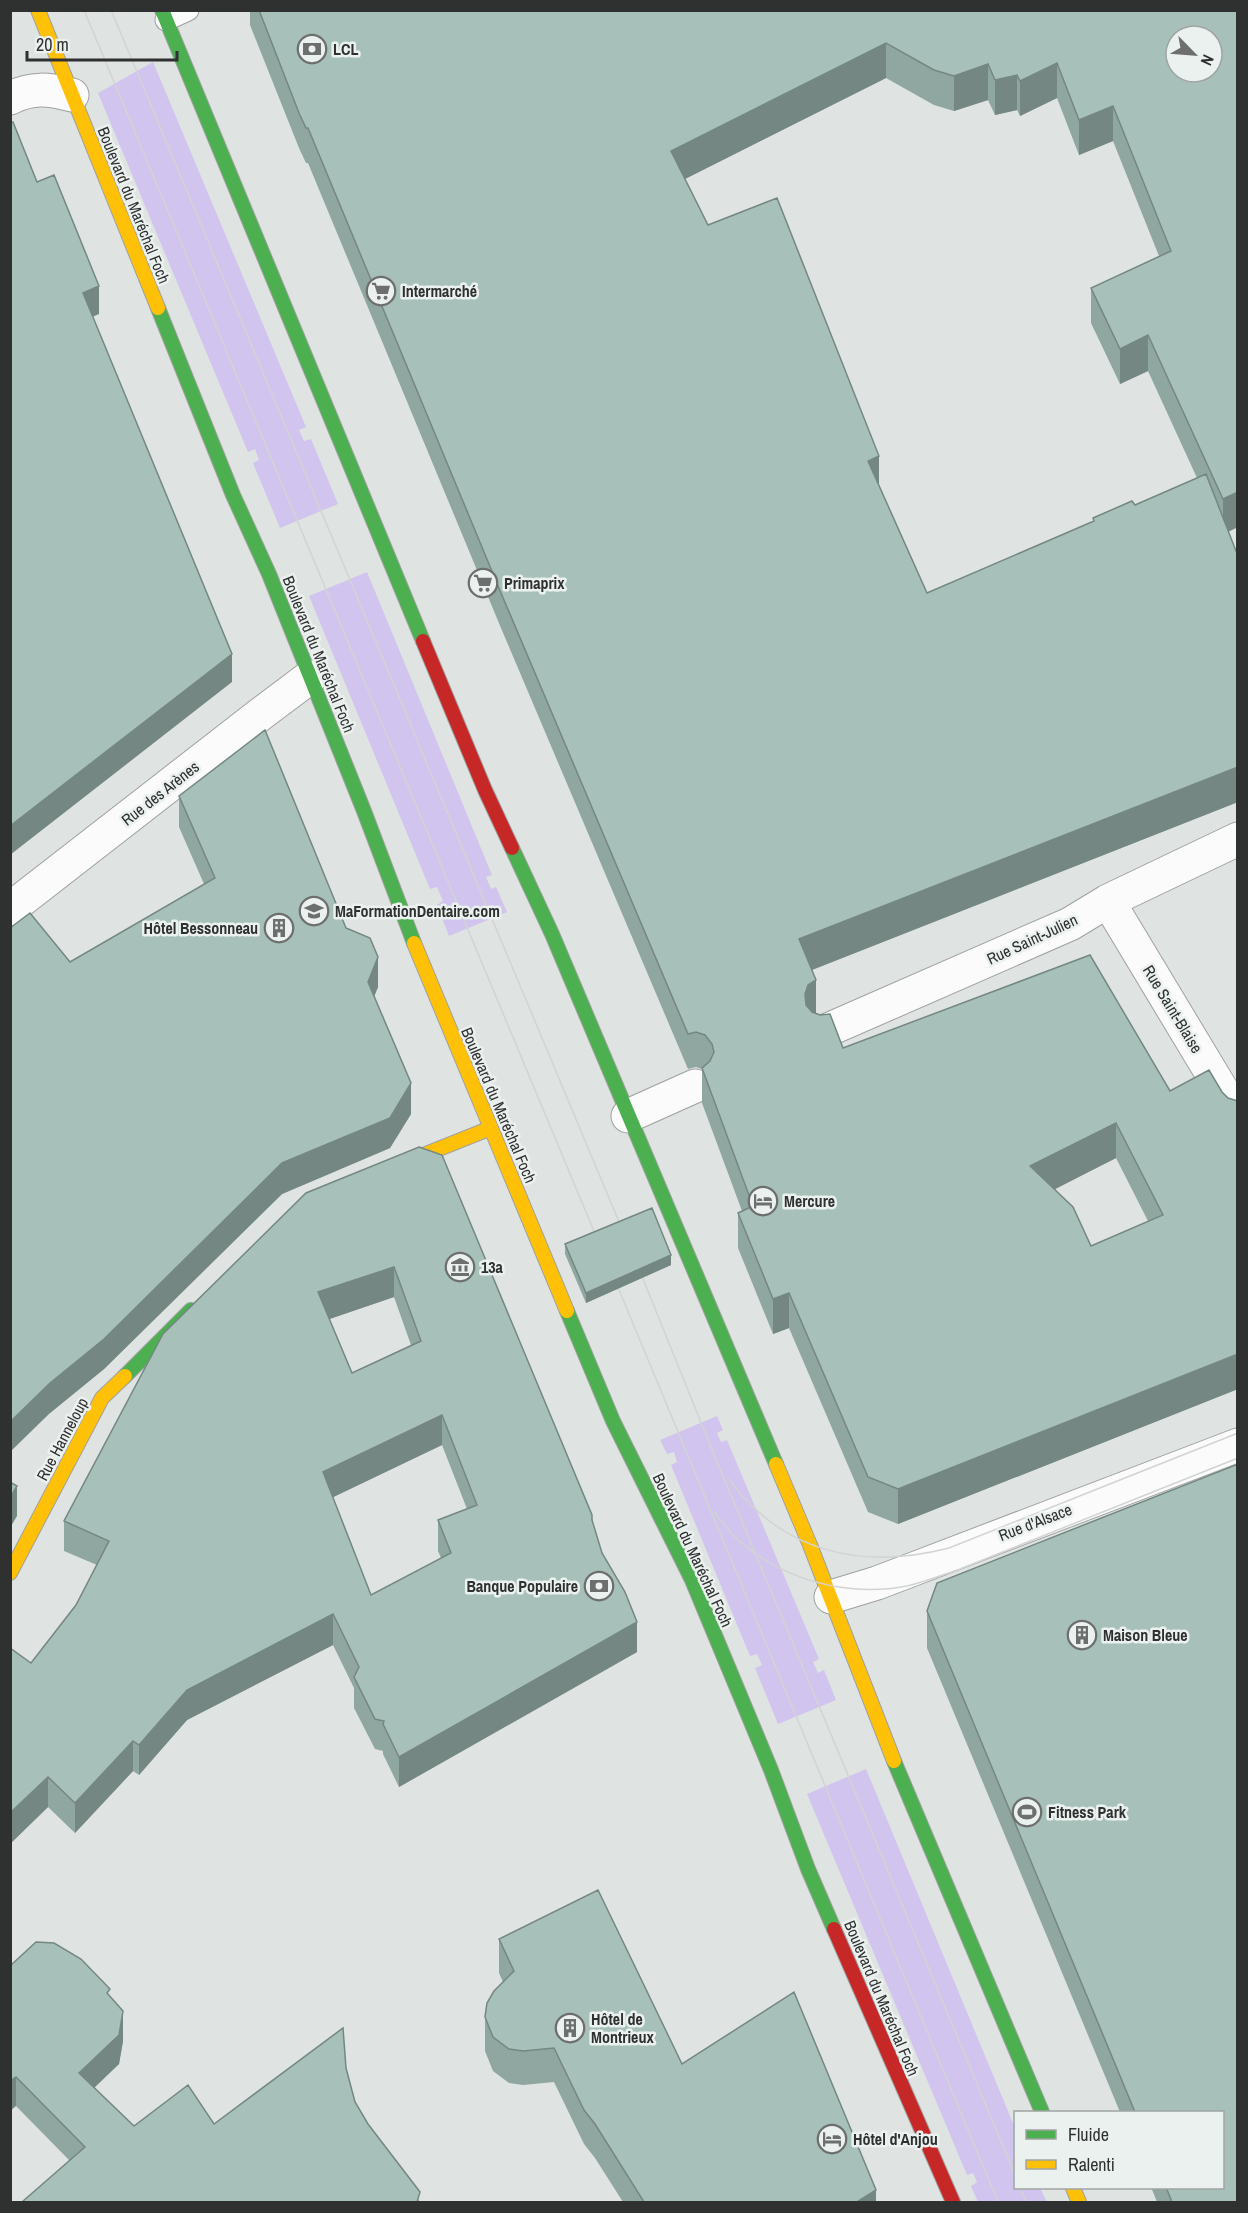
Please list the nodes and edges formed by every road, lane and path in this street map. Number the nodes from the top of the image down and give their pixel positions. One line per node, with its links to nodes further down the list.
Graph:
1 (38, 10): 4 (main road, Boulevard du Maréchal Foch)
2 (188, 10): 3 (lane)
3 (164, 15): 12 (main road)
4 (72, 95): 5 (street); 6 (main road, Boulevard du Maréchal Foch)
5 (10, 99)
6 (310, 677): 9 (street, Rue des Arènes); 14 (main road, Boulevard du Maréchal Foch)
7 (1238, 839): 8 (street, Rue Saint-Julien)
8 (1108, 901): 10 (street, Rue Saint-Julien); 13 (street, Rue Saint-Blaise)
9 (10, 909)
10 (823, 1032)
11 (695, 1086): 12 (street)
12 (628, 1116): 19 (main road)
13 (1238, 1117)
14 (491, 1128): 15 (main road); 21 (main road, Boulevard du Maréchal Foch)
15 (381, 1172)
16 (203, 1298): 18 (main road, Rue Hanneloup)
17 (1238, 1445): 19 (street, Rue d'Alsace)
18 (10, 1573)
19 (831, 1597): 20 (main road)
20 (1042, 2111)
21 (953, 2202)

